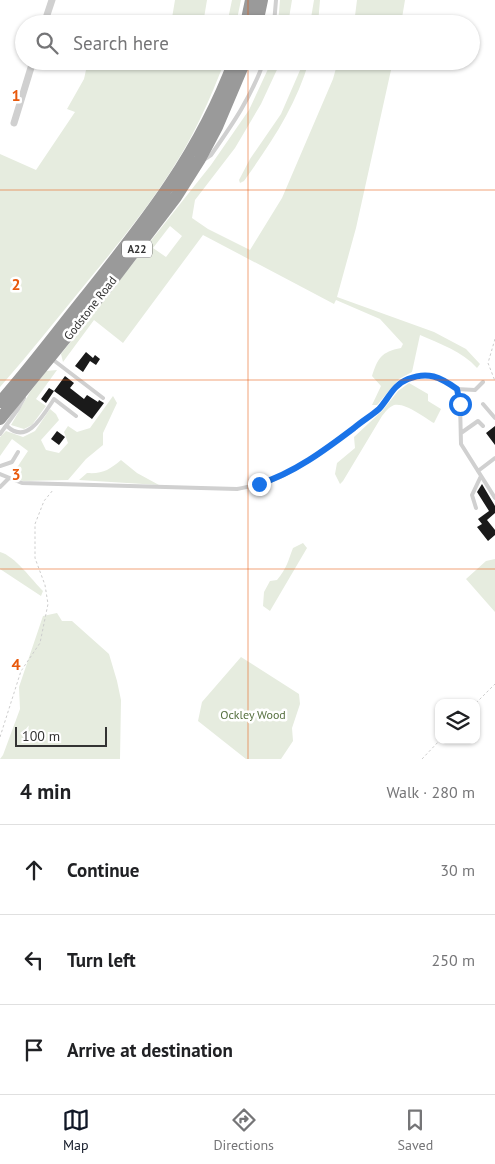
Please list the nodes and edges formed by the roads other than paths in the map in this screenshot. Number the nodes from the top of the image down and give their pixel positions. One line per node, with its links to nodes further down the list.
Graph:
1 (52, 0): 5 (street)
2 (251, 0): 6 (highway)
3 (262, 0): 7 (highway)
4 (276, 0): 8 (lane)
5 (47, 15)
6 (248, 15)
7 (259, 15)
8 (275, 15)
9 (30, 70): 13 (street)
10 (230, 70): 19 (highway, Godstone Road / A22)
11 (242, 70): 14 (highway, Godstone Road / A22)
12 (261, 70): 14 (lane)
13 (14, 123)
14 (197, 165): 15 (highway, Godstone Road / A22)
15 (50, 358): 18 (lane); 23 (highway, Godstone Road / A22)
16 (484, 382): 17 (lane)
17 (457, 389): 26 (lane); 33 (lane)
18 (103, 398)
19 (0, 402)
20 (483, 404): 22 (lane)
21 (76, 416): 23 (lane)
22 (495, 418)
23 (4, 422): 25 (lane)
24 (483, 426): 26 (lane)
25 (0, 434)
26 (461, 434): 30 (lane)
27 (18, 452): 29 (lane)
28 (495, 458): 30 (lane)
29 (0, 466)
30 (478, 472): 32 (lane)
31 (0, 474): 33 (lane)
32 (481, 476): 35 (lane); 36 (lane)
33 (9, 478): 34 (lane)
34 (0, 487)
35 (495, 498)
36 (476, 508)

